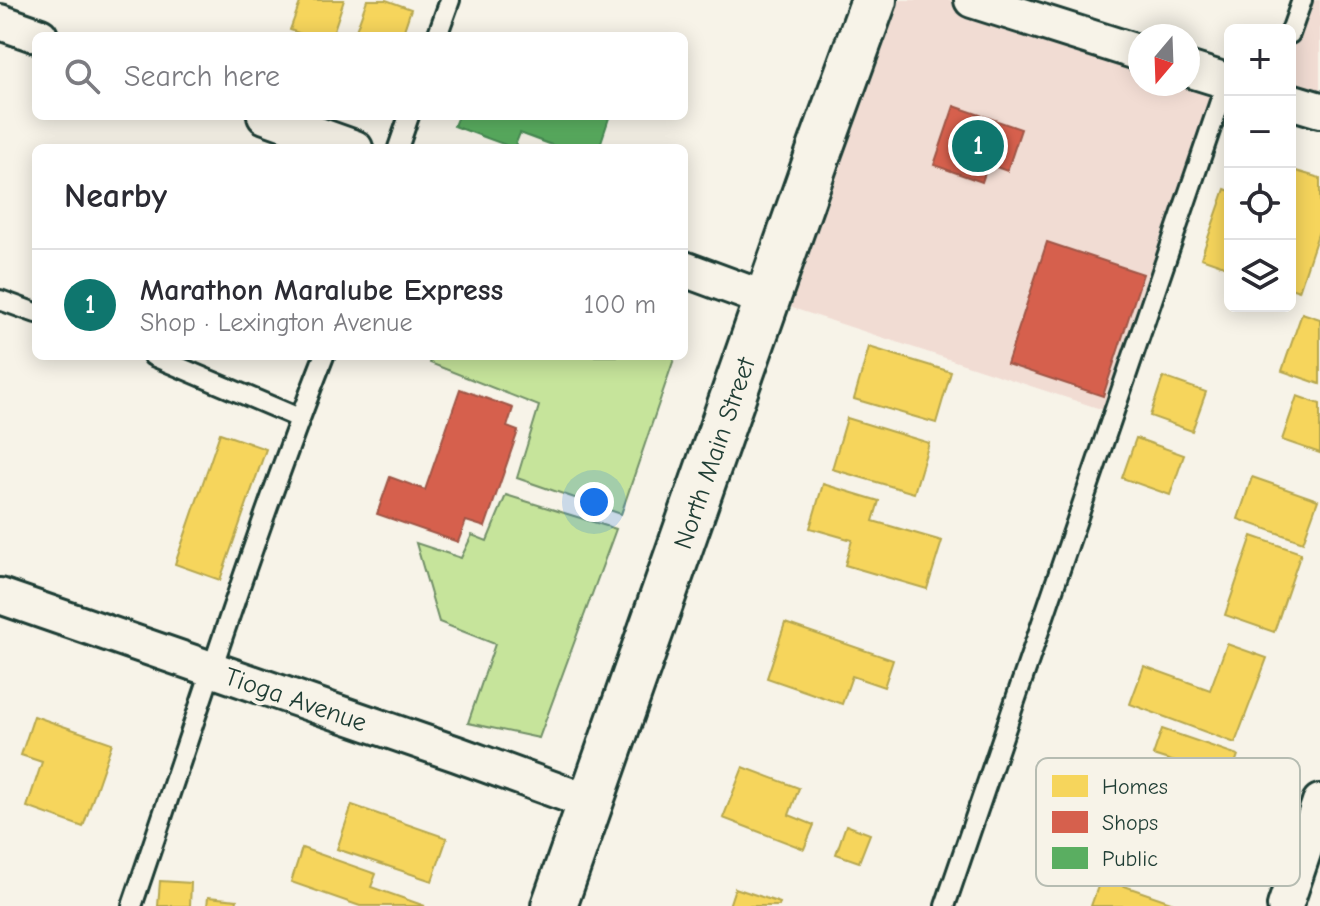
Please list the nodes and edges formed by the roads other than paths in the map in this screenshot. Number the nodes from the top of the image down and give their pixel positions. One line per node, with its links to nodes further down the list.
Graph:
1 (450, 0): 7 (lane)
2 (874, 0): 21 (main road, North Main Street)
3 (972, 0): 9 (street)
4 (1302, 0): 6 (lane)
5 (0, 22): 8 (street)
6 (1294, 24)
7 (438, 32)
8 (32, 33)
9 (1128, 49)
10 (1200, 73): 11 (street)
11 (1224, 81)
12 (1224, 94): 34 (lane)
13 (1296, 103): 14 (street)
14 (1320, 110)
15 (276, 120): 17 (street)
16 (408, 120): 18 (lane)
17 (344, 144)
18 (399, 144)
19 (688, 270): 21 (street)
20 (0, 300): 22 (lane)
21 (768, 300): 29 (main road, North Main Street)
22 (32, 312)
23 (162, 360): 25 (lane)
24 (322, 360): 25 (lane)
25 (299, 418): 27 (lane)
26 (0, 596): 27 (street, Tioga Avenue)
27 (212, 670): 29 (street, Tioga Avenue); 32 (lane)
28 (1320, 802): 30 (street)
29 (591, 803): 33 (main road, North Main Street)
30 (1300, 861)
31 (1292, 886): 35 (street)
32 (132, 906)
33 (554, 906)
34 (945, 906)
35 (1285, 906)

